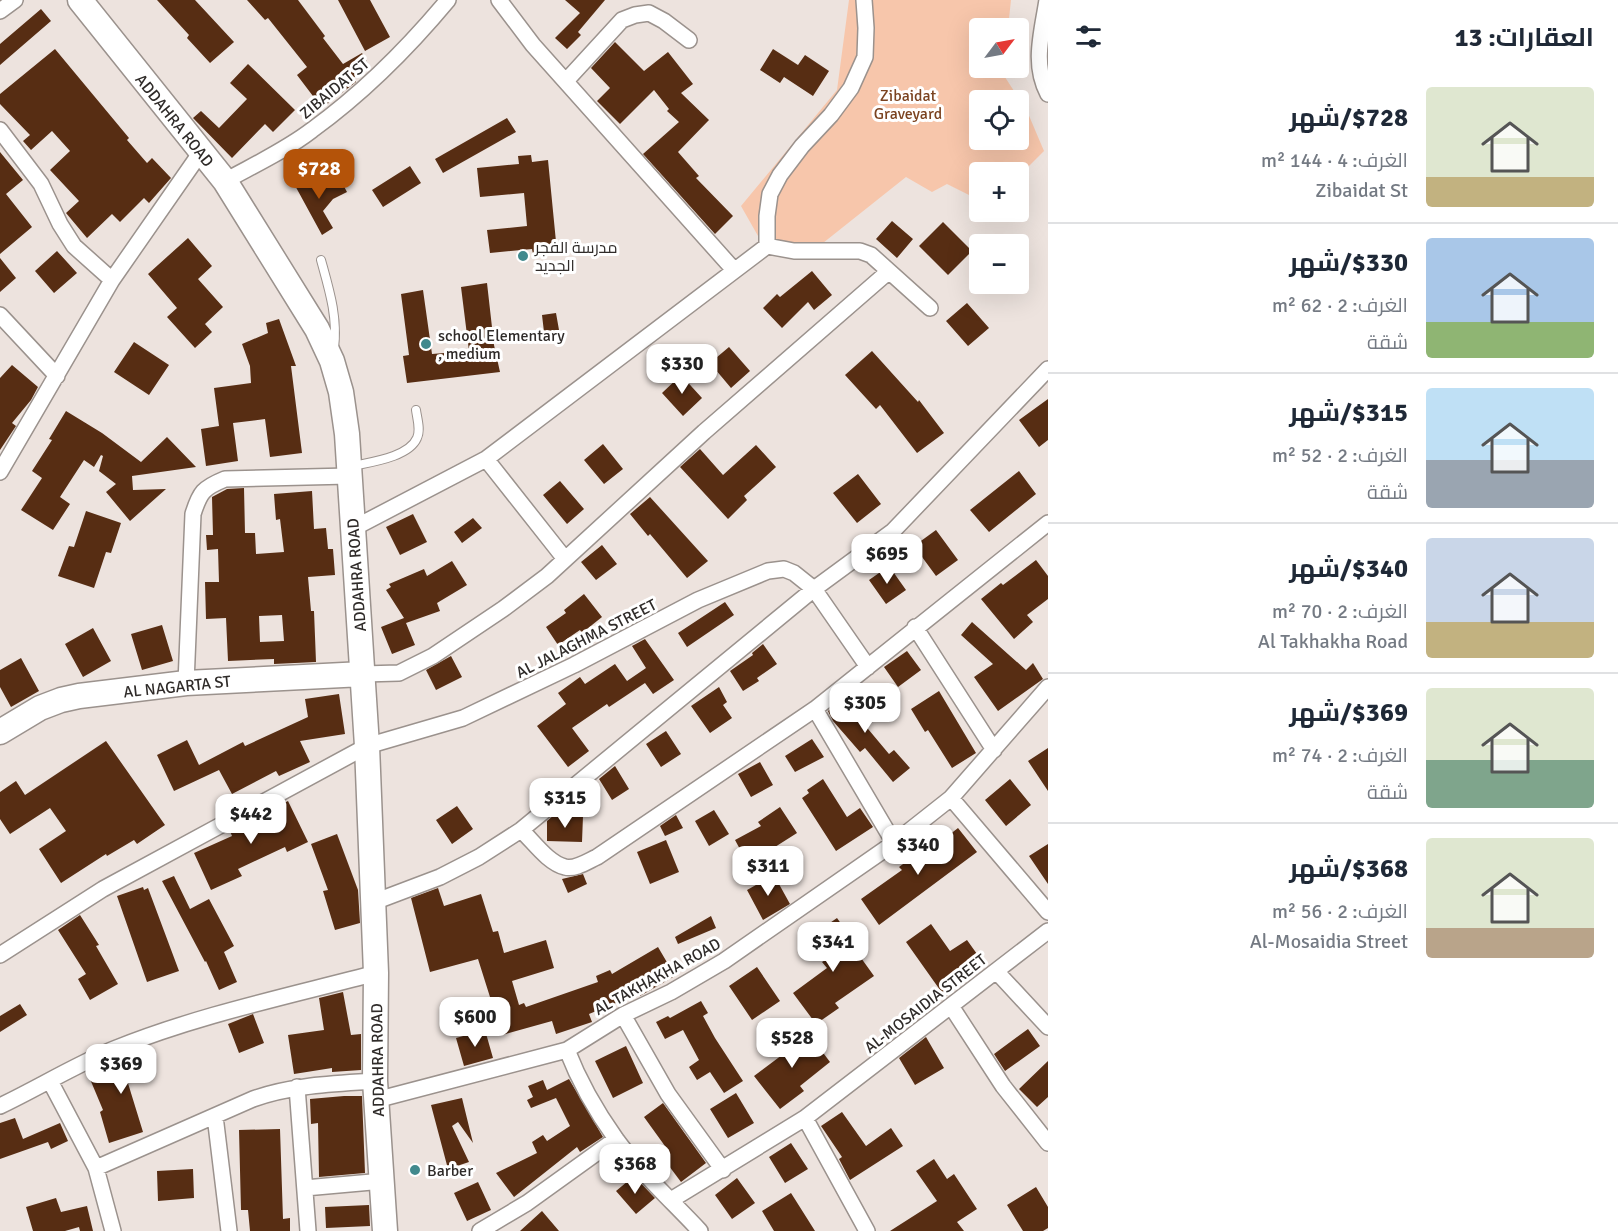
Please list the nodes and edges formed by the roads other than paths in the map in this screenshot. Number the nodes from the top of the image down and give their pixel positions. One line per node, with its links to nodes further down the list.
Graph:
1 (15, 0): 7 (street)
2 (448, 0): 13 (street, ZIBAIDAT ST)
3 (499, 0): 9 (street)
4 (863, 0): 14 (street)
5 (1047, 0): 10 (street)
6 (85, 1): 12 (main road, ADDAHRA ROAD)
7 (0, 11)
8 (689, 40): 9 (street)
9 (566, 81): 16 (street)
10 (1048, 94)
11 (0, 130): 18 (street)
12 (201, 152): 13 (main road, ADDAHRA ROAD); 18 (street)
13 (225, 181): 21 (main road, ADDAHRA ROAD)
14 (767, 246): 16 (street); 17 (street)
15 (321, 260): 21 (lane)
16 (734, 270): 25 (street)
17 (888, 272): 19 (street); 30 (street)
18 (112, 280): 23 (street)
19 (930, 308)
20 (0, 315): 23 (street)
21 (332, 361): 27 (main road, ADDAHRA ROAD)
22 (1048, 369): 31 (street)
23 (57, 376): 26 (street)
24 (416, 410): 27 (lane)
25 (486, 459): 29 (street); 30 (street)
26 (0, 472)
27 (349, 472): 29 (main road, ADDAHRA ROAD); 35 (street)
28 (1048, 523): 32 (street)
29 (352, 529): 34 (main road, ADDAHRA ROAD)
30 (565, 559): 34 (street)
31 (814, 589): 33 (street, AL JALAGHMA STREET); 39 (street, AL JALAGHMA STREET); 42 (street)
32 (915, 627): 33 (street); 40 (street)
33 (868, 667): 37 (street)
34 (363, 674): 35 (main road, AL NAGARTA ST); 39 (main road, ADDAHRA ROAD)
35 (186, 682): 38 (main road, AL NAGARTA ST)
36 (1048, 687): 40 (street, AL TAKHAKHA ROAD)
37 (815, 709): 42 (street); 43 (street)
38 (0, 732)
39 (367, 746): 44 (main road, ADDAHRA ROAD); 47 (street, AL JALAGHMA STREET)
40 (994, 750): 41 (street, AL TAKHAKHA ROAD)
41 (951, 798): 43 (street, AL TAKHAKHA ROAD); 45 (street)
42 (521, 830): 44 (street)
43 (894, 843): 51 (street, AL TAKHAKHA ROAD)
44 (374, 902): 49 (main road, ADDAHRA ROAD)
45 (1048, 912)
46 (1048, 931): 48 (street, AL-MOSAIDIA STREET)
47 (0, 955)
48 (996, 971): 50 (street, AL-MOSAIDIA STREET); 52 (street)
49 (376, 973): 54 (street); 56 (main road, ADDAHRA ROAD)
50 (951, 1006): 59 (street, AL-MOSAIDIA STREET); 61 (street)
51 (623, 1014): 53 (street, AL TAKHAKHA ROAD); 63 (street)
52 (1048, 1027)
53 (567, 1050): 56 (street, AL TAKHAKHA ROAD); 60 (street)
54 (50, 1082): 57 (street); 62 (street)
55 (297, 1087): 56 (street, AL TAKHAKHA ROAD); 58 (street, AL TAKHAKHA ROAD); 65 (street)
56 (375, 1091): 64 (main road, ADDAHRA ROAD)
57 (0, 1106)
58 (215, 1116): 62 (street, AL TAKHAKHA ROAD); 69 (street)
59 (805, 1118): 63 (street, AL-MOSAIDIA STREET); 67 (street)
60 (616, 1139): 66 (street); 72 (street)
61 (1048, 1143)
62 (96, 1168): 68 (street)
63 (723, 1170): 66 (street, AL-MOSAIDIA STREET)
64 (383, 1181): 65 (street); 71 (main road, ADDAHRA ROAD)
65 (305, 1188): 70 (street)
66 (671, 1200): 73 (street)
67 (864, 1230)
68 (113, 1231)
69 (229, 1231)
70 (308, 1231)
71 (385, 1231)
72 (480, 1231)
73 (700, 1231)

